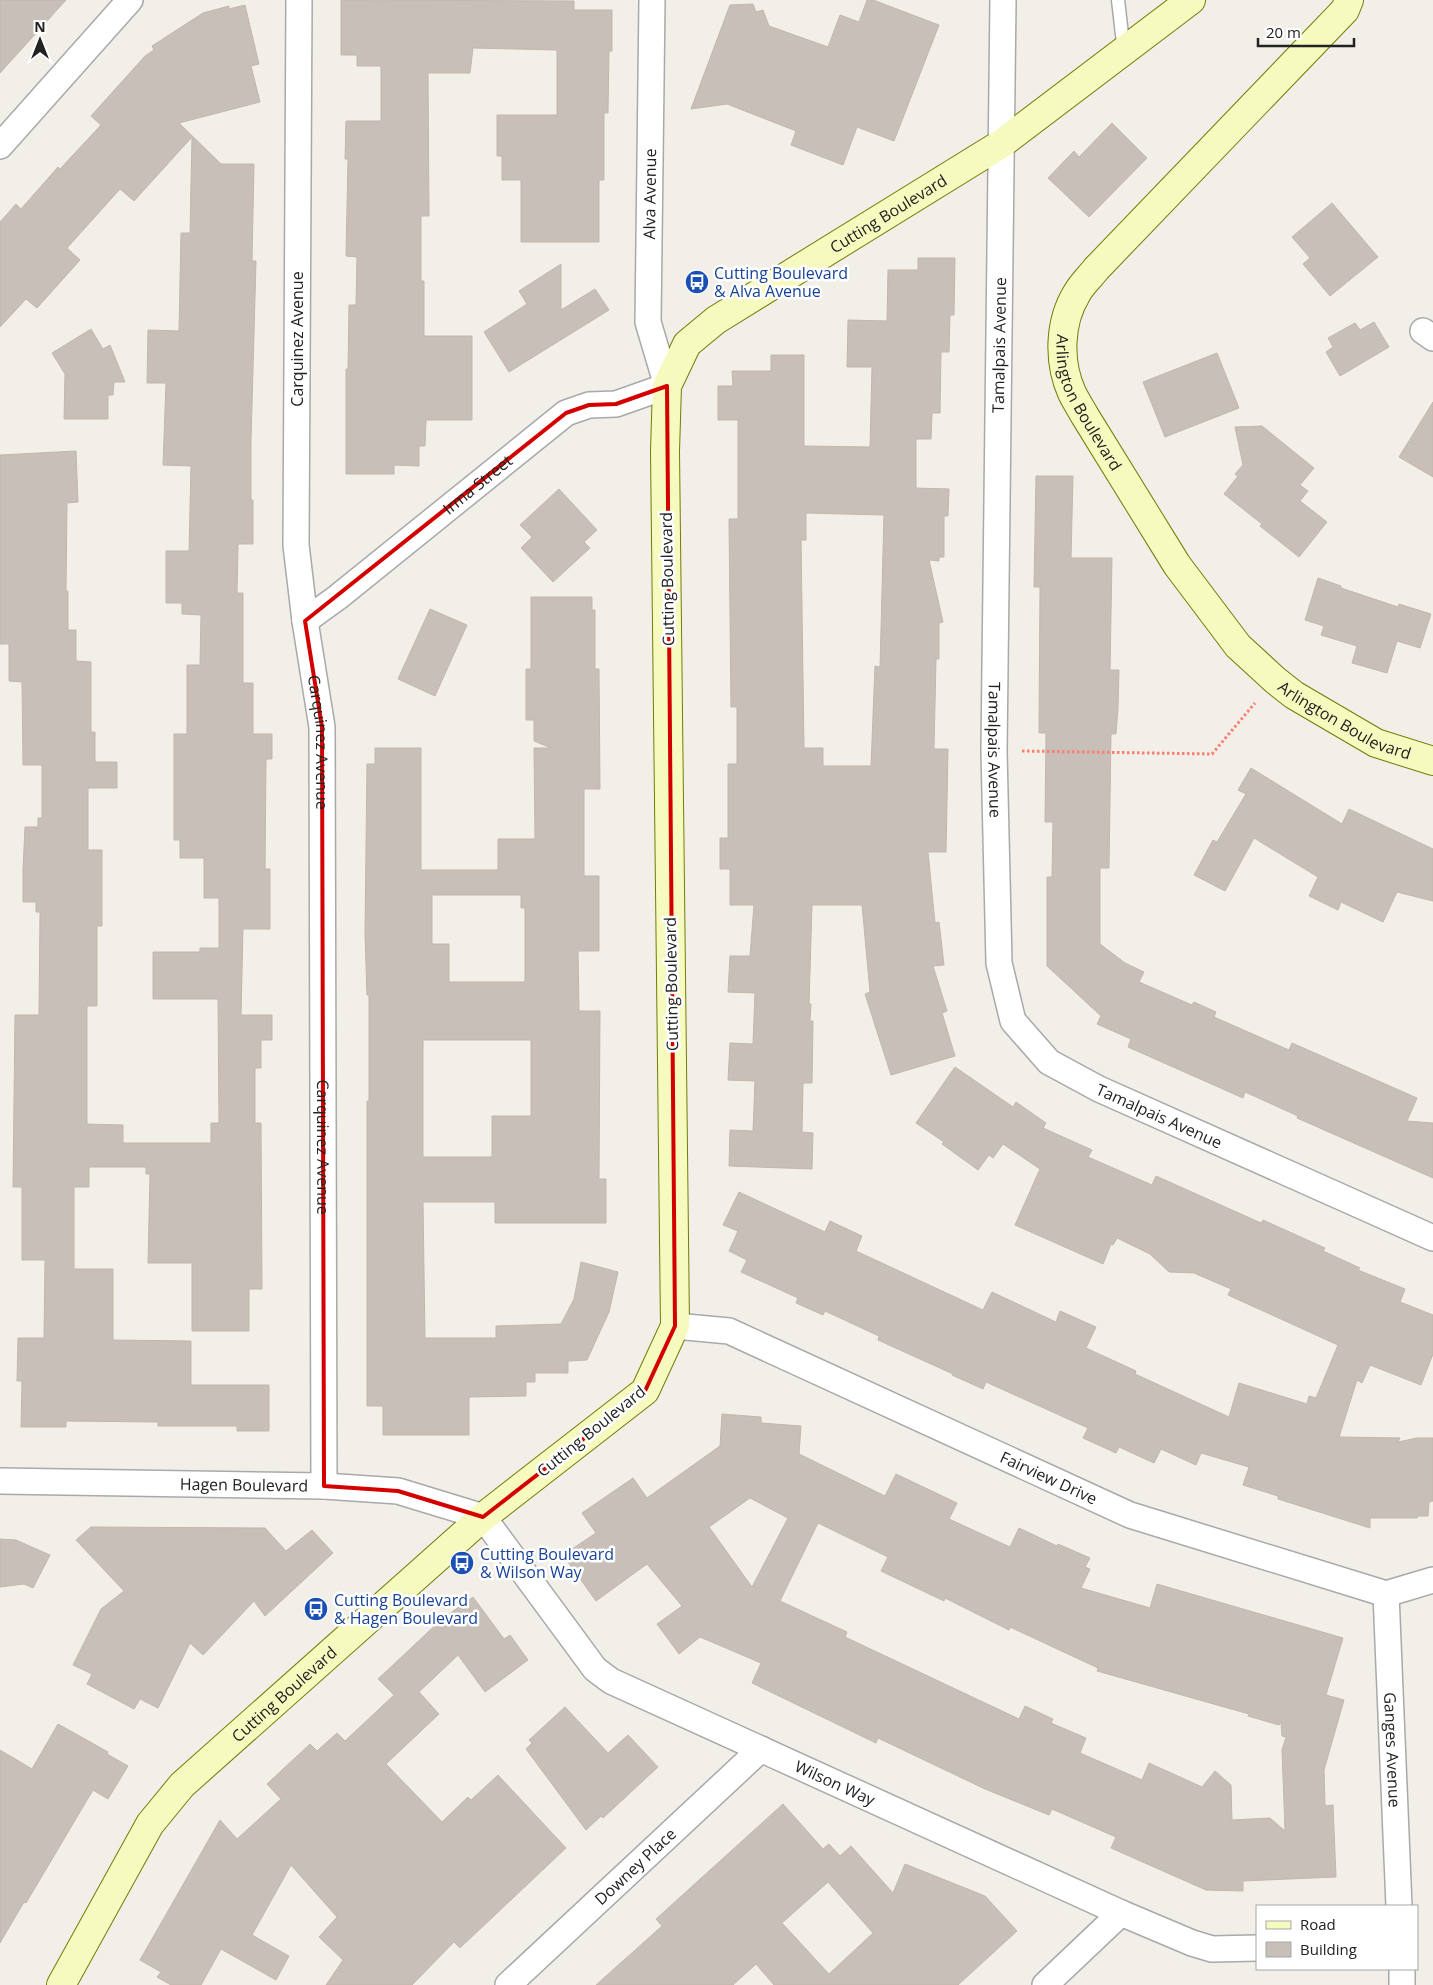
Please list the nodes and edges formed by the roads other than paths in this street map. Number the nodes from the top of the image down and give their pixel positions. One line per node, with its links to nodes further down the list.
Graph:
1 (130, 0): 10 (street)
2 (299, 0): 12 (street, Carquinez Avenue)
3 (652, 0): 11 (street, Alva Avenue)
4 (1003, 0): 9 (street, Tamalpais Avenue)
5 (1118, 0): 8 (lane)
6 (1191, 0): 8 (street, Cutting Boulevard)
7 (1349, 0): 13 (street, Arlington Boulevard)
8 (1124, 52): 9 (street, Cutting Boulevard)
9 (1001, 144): 11 (street, Cutting Boulevard); 14 (street, Tamalpais Avenue)
10 (0, 146)
11 (667, 386): 12 (street, Irma Street); 15 (street, Cutting Boulevard)
12 (305, 621): 17 (street, Carquinez Avenue)
13 (1433, 761)
14 (1433, 1238)
15 (675, 1326): 18 (street, Cutting Boulevard); 20 (street, Fairview Drive)
16 (0, 1481): 17 (street, Hagen Boulevard)
17 (324, 1486): 18 (street, Hagen Boulevard)
18 (483, 1516): 21 (street, Wilson Way); 26 (street, Cutting Boulevard)
19 (1433, 1580): 20 (street)
20 (1386, 1594): 22 (street, Ganges Avenue)
21 (761, 1748): 23 (street, Wilson Way); 27 (street, Downey Place)
22 (1399, 1905)
23 (1122, 1913): 24 (street, Wilson Way); 28 (street)
24 (1256, 1948)
25 (1402, 1970): 29 (street)
26 (61, 1985)
27 (508, 1985)
28 (1045, 1985)
29 (1402, 1985)

